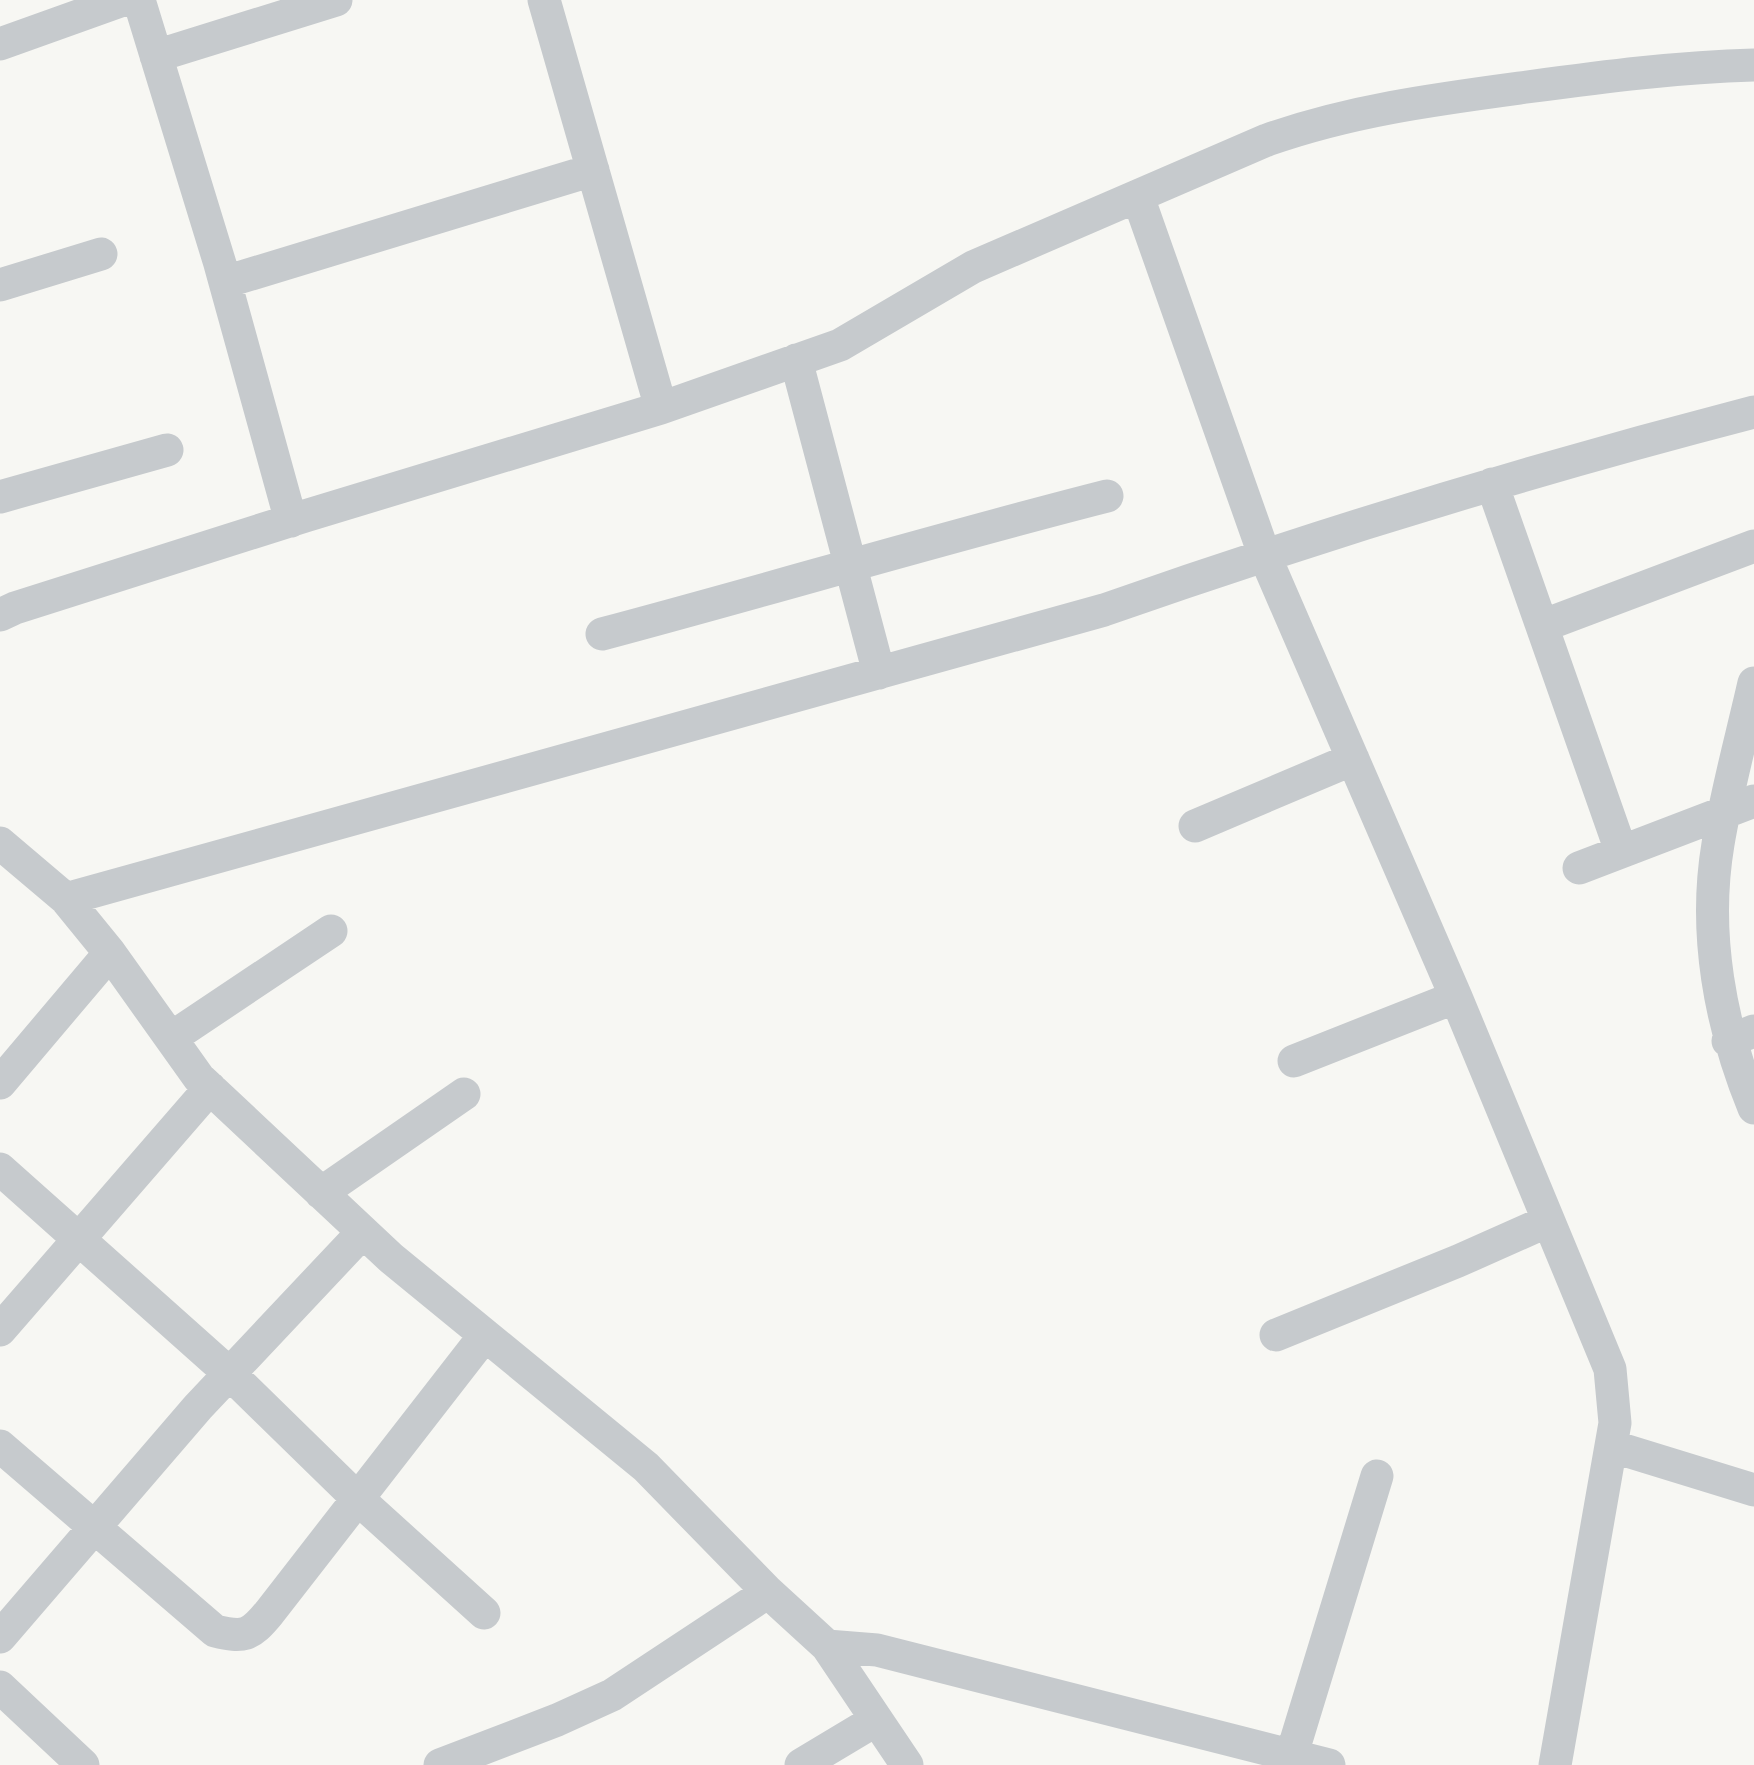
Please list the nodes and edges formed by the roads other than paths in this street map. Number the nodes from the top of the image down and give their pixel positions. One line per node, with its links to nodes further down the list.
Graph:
1 (123, 0): 5 (street)
2 (139, 0): 6 (street)
3 (336, 0): 6 (street)
4 (544, 0): 8 (street)
5 (0, 44)
6 (156, 56): 11 (street)
7 (1754, 65): 9 (street)
8 (592, 171): 11 (street); 14 (street)
9 (1138, 197): 13 (street); 22 (street)
10 (101, 254): 12 (street)
11 (225, 282): 20 (street)
12 (0, 285)
13 (796, 360): 14 (street); 23 (street)
14 (661, 408): 20 (street)
15 (1754, 412): 17 (street)
16 (167, 450): 18 (street)
17 (1492, 484): 22 (street); 25 (street)
18 (0, 496)
19 (1107, 496): 23 (street)
20 (291, 520): 24 (street)
21 (1754, 546): 25 (street)
22 (1264, 554): 27 (street); 29 (street)
23 (853, 566): 26 (street); 27 (street)
24 (0, 615)
25 (1542, 626): 33 (street)
26 (602, 634)
27 (879, 673): 35 (street)
28 (1754, 683): 30 (street)
29 (1353, 759): 31 (street); 38 (street)
30 (1740, 806): 33 (street); 39 (street)
31 (1195, 826)
32 (0, 843): 35 (street)
33 (1622, 851): 34 (street)
34 (1579, 868)
35 (66, 899): 37 (street)
36 (331, 932): 40 (street)
37 (110, 953): 40 (street); 42 (street)
38 (1456, 997): 41 (street); 48 (street)
39 (1741, 1036): 45 (street)
40 (171, 1038): 43 (street)
41 (1294, 1061)
42 (0, 1083)
43 (210, 1088): 47 (street); 50 (street)
44 (464, 1094): 47 (street)
45 (1754, 1108)
46 (0, 1169): 50 (street)
47 (321, 1193): 49 (street)
48 (1548, 1221): 53 (street); 56 (street)
49 (362, 1233): 52 (street); 54 (street)
50 (78, 1241): 51 (street); 54 (street)
51 (0, 1330)
52 (484, 1335): 59 (street); 61 (street)
53 (1276, 1335)
54 (230, 1374): 59 (street); 60 (street)
55 (0, 1446): 60 (street)
56 (1611, 1446): 58 (street); 73 (street)
57 (1377, 1476): 67 (street)
58 (1754, 1490)
59 (358, 1499): 60 (street); 62 (street)
60 (95, 1528): 63 (street)
61 (768, 1592): 64 (street); 69 (street)
62 (484, 1613)
63 (0, 1637)
64 (827, 1646): 66 (street); 67 (street)
65 (0, 1687): 68 (street)
66 (876, 1720): 70 (street); 71 (street)
67 (1292, 1754): 72 (street)
68 (83, 1765)
69 (440, 1765)
70 (801, 1765)
71 (907, 1765)
72 (1329, 1765)
73 (1555, 1765)

